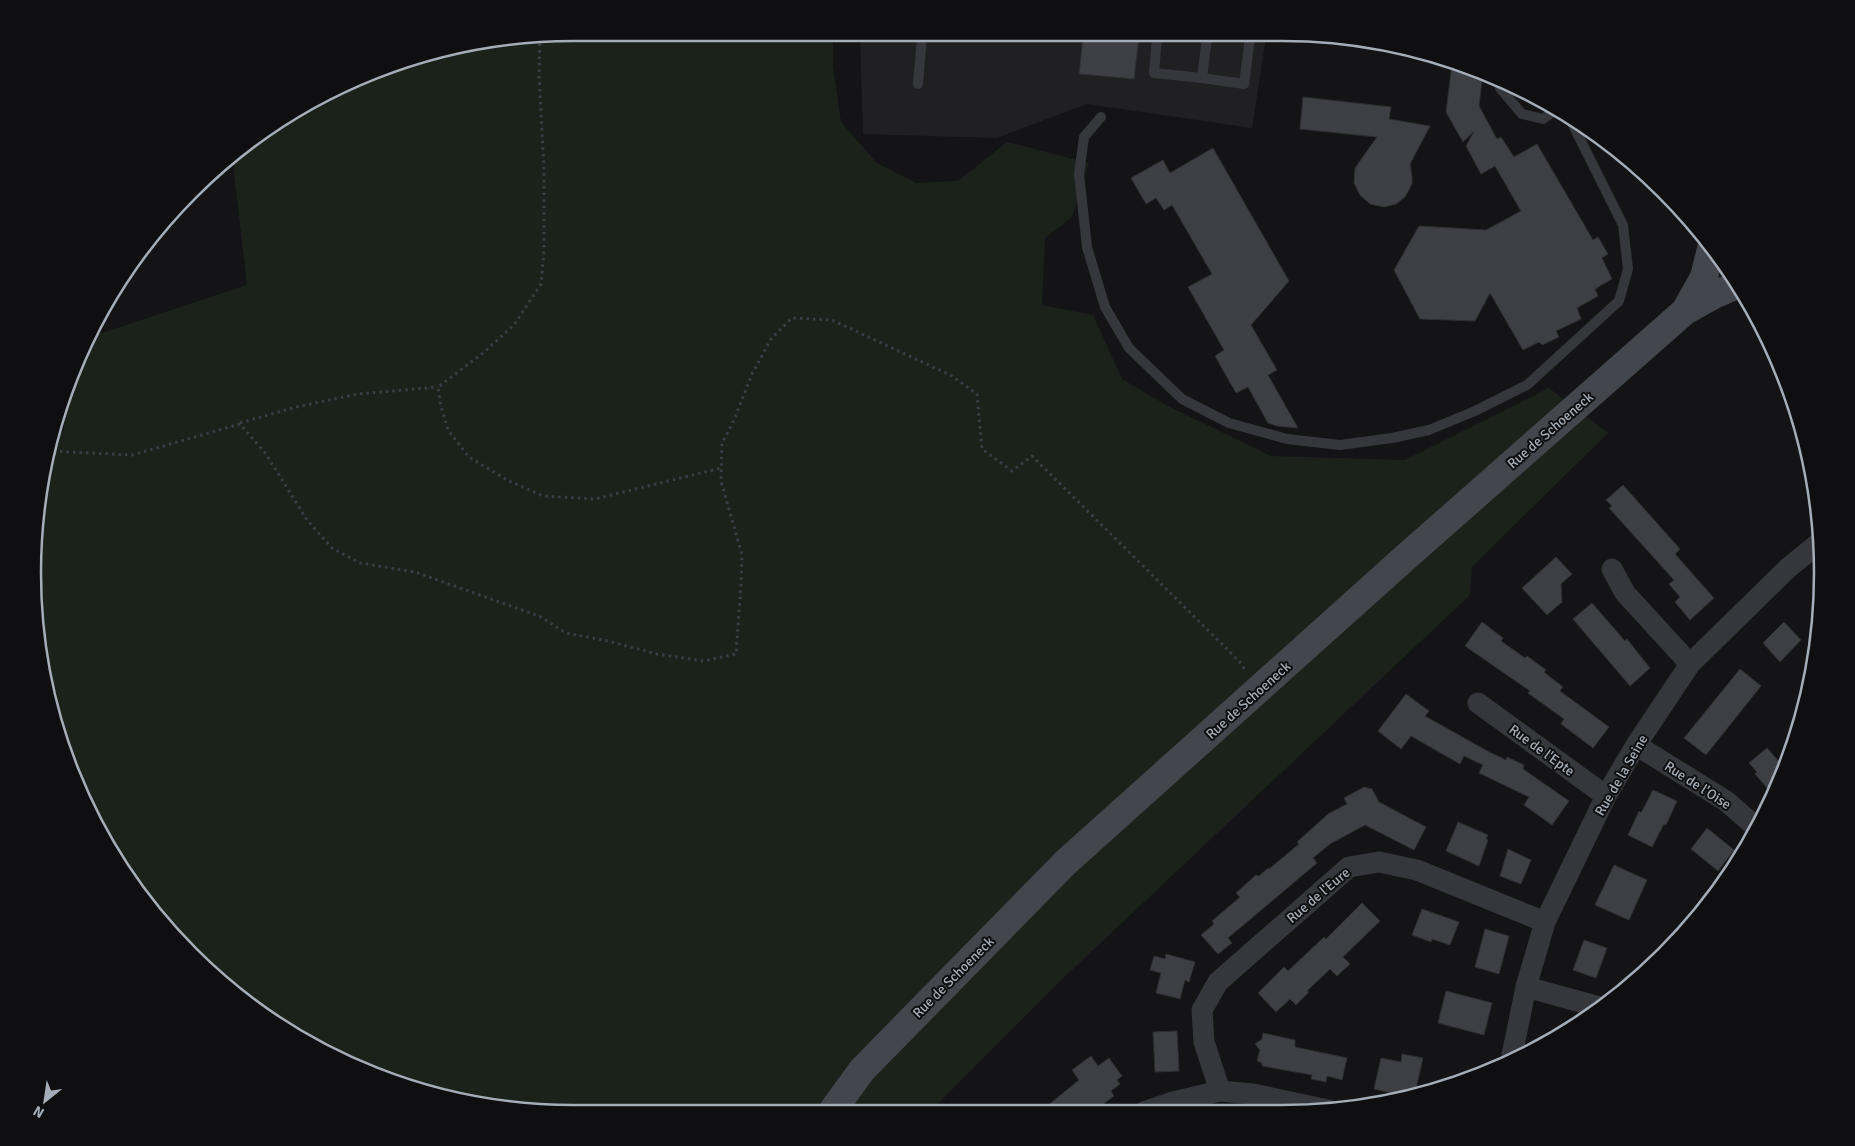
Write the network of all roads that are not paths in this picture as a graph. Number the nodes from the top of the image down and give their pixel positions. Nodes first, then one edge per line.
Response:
1 (922, 41) edge
2 (1158, 41) edge
3 (1207, 41) edge
4 (1249, 41) edge
5 (1202, 78) junction
6 (918, 84) dead end
7 (1501, 89) edge
8 (1550, 114) edge
9 (1101, 117) dead end
10 (1576, 130) edge
11 (1713, 262) edge
12 (1730, 288) edge
13 (1685, 311) junction
14 (1813, 548) edge
15 (1612, 569) dead end
16 (1690, 664) junction
17 (1478, 703) dead end
18 (1636, 745) junction
19 (1606, 796) junction
20 (1751, 823) edge
21 (1545, 922) junction
22 (1526, 987) junction
23 (1591, 1006) edge
24 (1513, 1052) edge
25 (1220, 1091) junction
26 (1302, 1104) edge
27 (836, 1105) edge
28 (1164, 1105) edge

1 - 6 lane
2 - 5 lane
3 - 5 lane
4 - 5 lane
7 - 8 lane
9 - 10 lane
11 - 13 main road, Rue de Schoeneck
12 - 13 main road, Rue de Schoeneck
13 - 27 main road, Rue de Schoeneck
14 - 16 street, Rue de la Seine
15 - 16 street
16 - 18 street, Rue de la Seine
17 - 19 street, Rue de l'Epte
18 - 19 street, Rue de la Seine
18 - 20 street, Rue de l'Oise
19 - 21 street, Rue de la Seine
21 - 22 street, Rue de la Seine
21 - 25 street, Rue de l'Eure
22 - 23 street
22 - 24 street, Rue de la Seine
25 - 26 street
25 - 28 street

